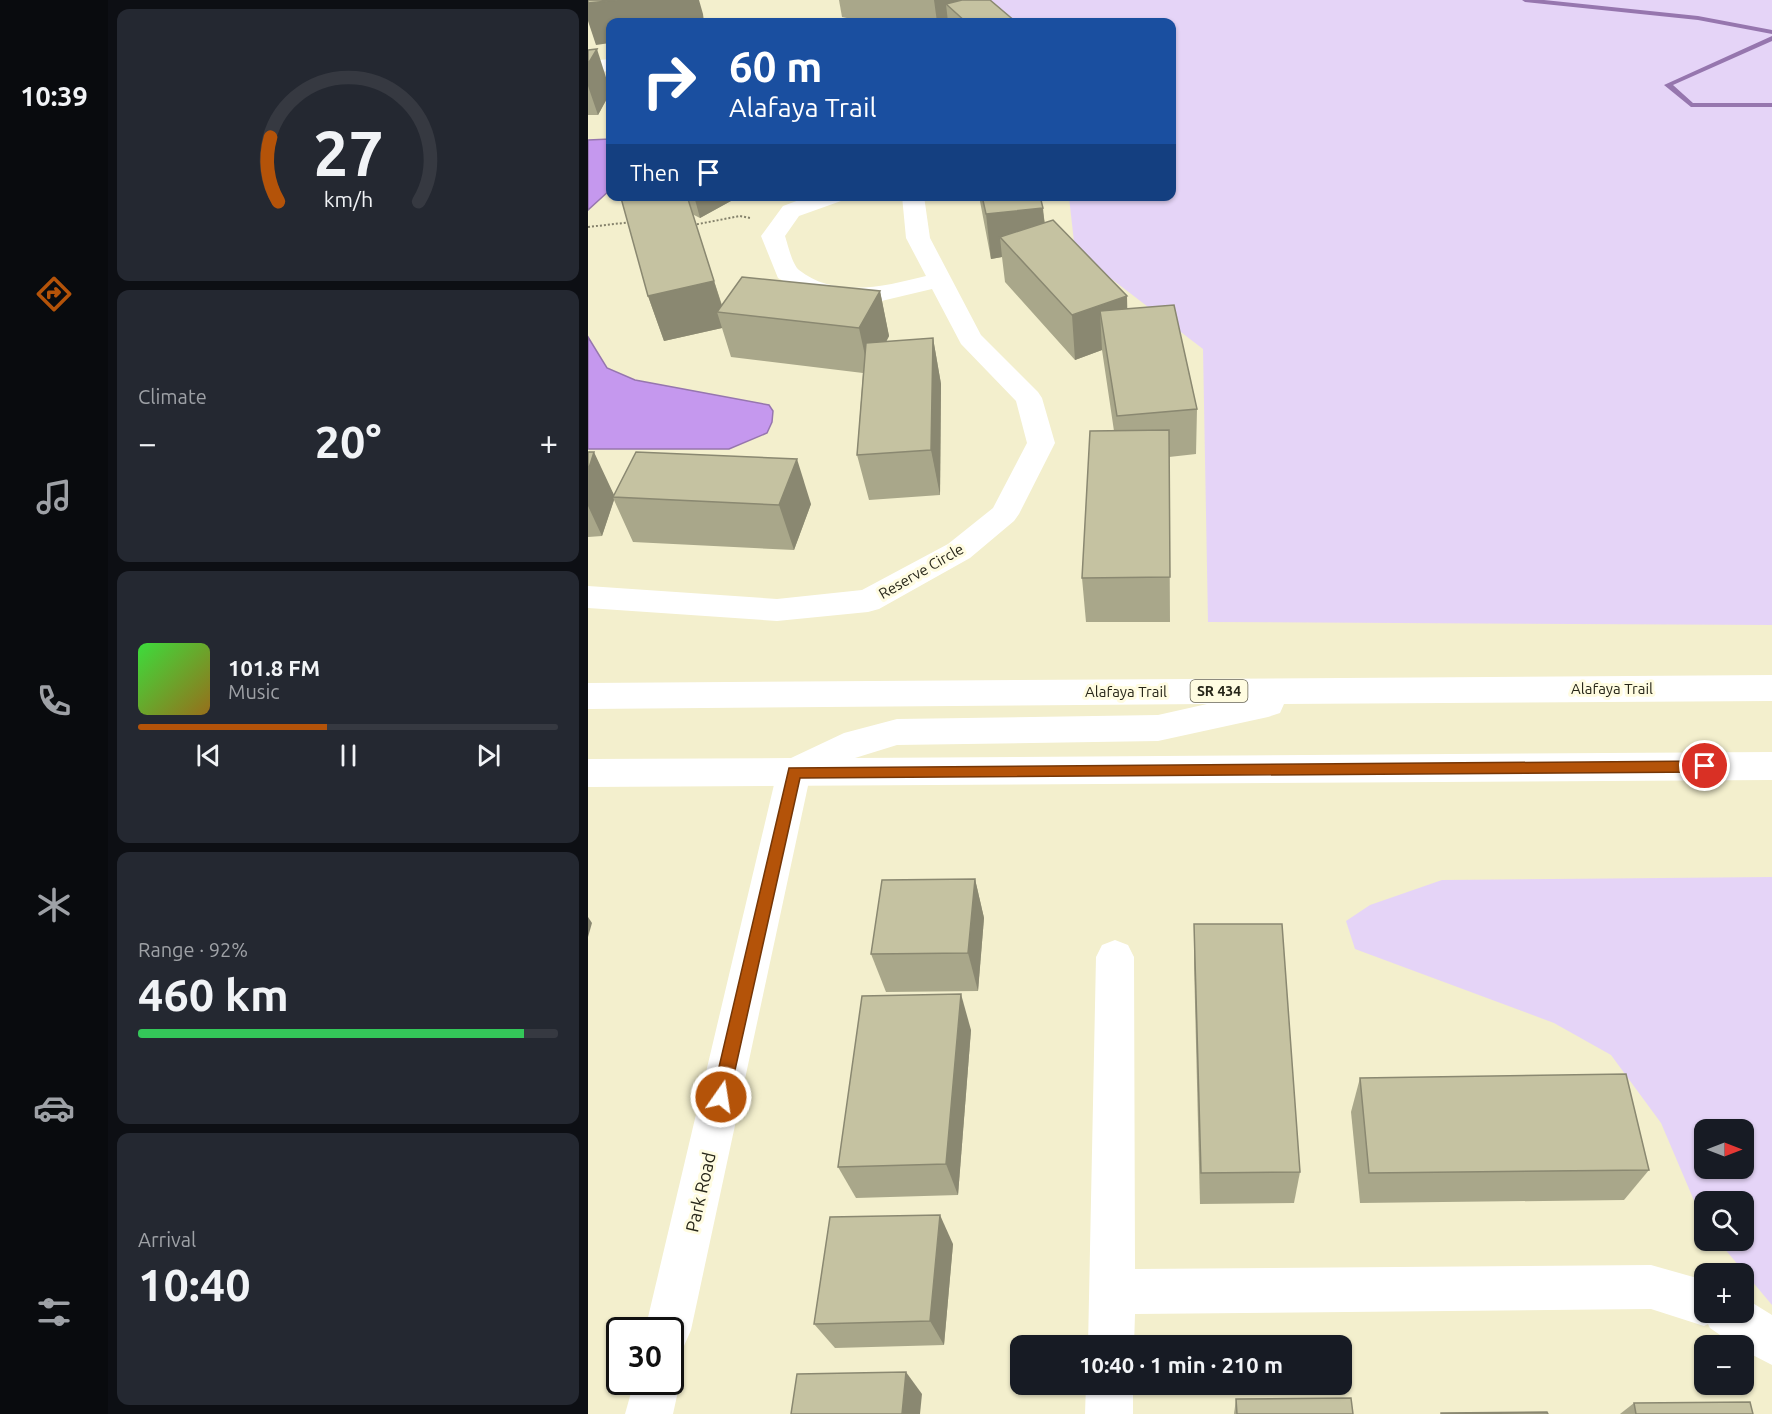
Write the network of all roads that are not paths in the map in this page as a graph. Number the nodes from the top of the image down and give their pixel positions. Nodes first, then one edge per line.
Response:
1 (606, 65) edge
2 (588, 67) edge
3 (819, 201) edge
4 (914, 201) edge
5 (940, 280) junction
6 (588, 597) edge
7 (1772, 688) edge
8 (1331, 690) junction
9 (588, 696) edge
10 (1772, 766) edge
11 (794, 772) junction
12 (588, 773) edge
13 (1115, 957) dead end
14 (1113, 1292) junction
15 (1694, 1300) edge
16 (671, 1317) edge
17 (1743, 1323) edge
18 (1111, 1335) edge
19 (1772, 1342) edge
20 (654, 1395) edge
21 (1110, 1395) edge
22 (649, 1414) edge
23 (1109, 1414) edge

1 - 2 street
3 - 5 street
4 - 5 street, Reserve Circle
5 - 6 street, Reserve Circle
7 - 8 street, Alafaya Trail / SR 434
8 - 9 street, Alafaya Trail / SR 434
8 - 11 street
10 - 11 street
11 - 12 street
11 - 16 street, Park Road
13 - 14 street
14 - 15 street
14 - 18 street
17 - 19 street
20 - 22 street
21 - 23 street

